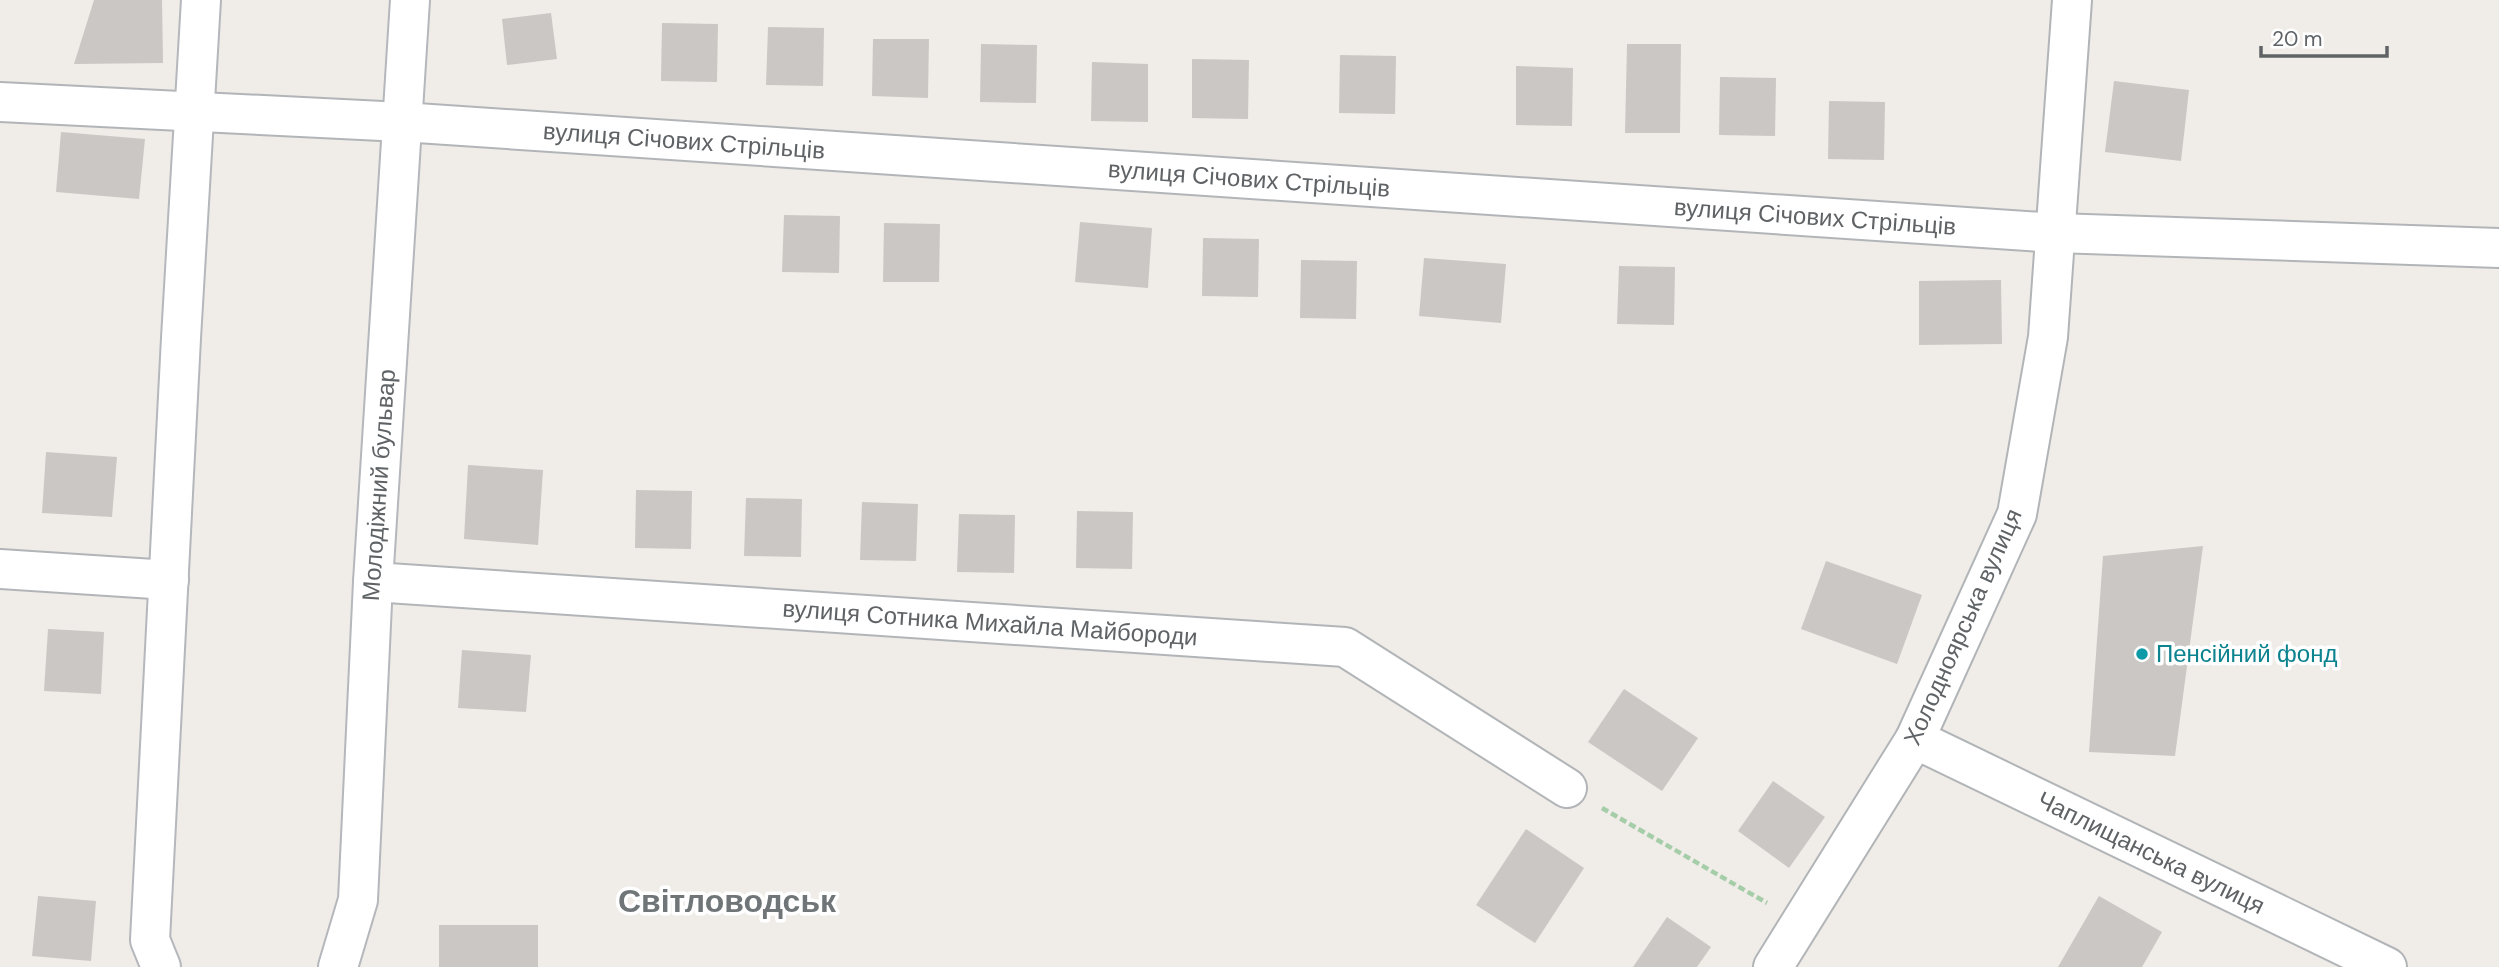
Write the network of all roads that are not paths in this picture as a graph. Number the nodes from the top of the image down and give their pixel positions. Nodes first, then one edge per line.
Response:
1 (201, 0) edge
2 (410, 0) edge
3 (2072, 0) edge
4 (0, 102) edge
5 (195, 112) junction
6 (402, 122) junction
7 (2056, 233) junction
8 (2499, 248) edge
9 (0, 569) edge
10 (169, 580) junction
11 (373, 582) junction
12 (1915, 739) junction
13 (1567, 788) road end
14 (1781, 964) edge
15 (161, 967) edge
16 (338, 967) edge
17 (2387, 967) edge

1 - 5 street
2 - 6 street, Молодіжний бульвар
3 - 7 street, Холодноярська вулиця
4 - 5 street, вулиця Січових Стрільців
5 - 6 street, вулиця Січових Стрільців
5 - 10 street
6 - 7 street, вулиця Січових Стрільців
6 - 11 street, Молодіжний бульвар
7 - 8 street, вулиця Січових Стрільців
7 - 12 street, Холодноярська вулиця
9 - 10 street
10 - 15 street
11 - 13 street, вулиця Сотника Михайла Майбороди
11 - 16 street, Молодіжний бульвар
12 - 14 street, Холодноярська вулиця
12 - 17 street, Чаплищанська вулиця

